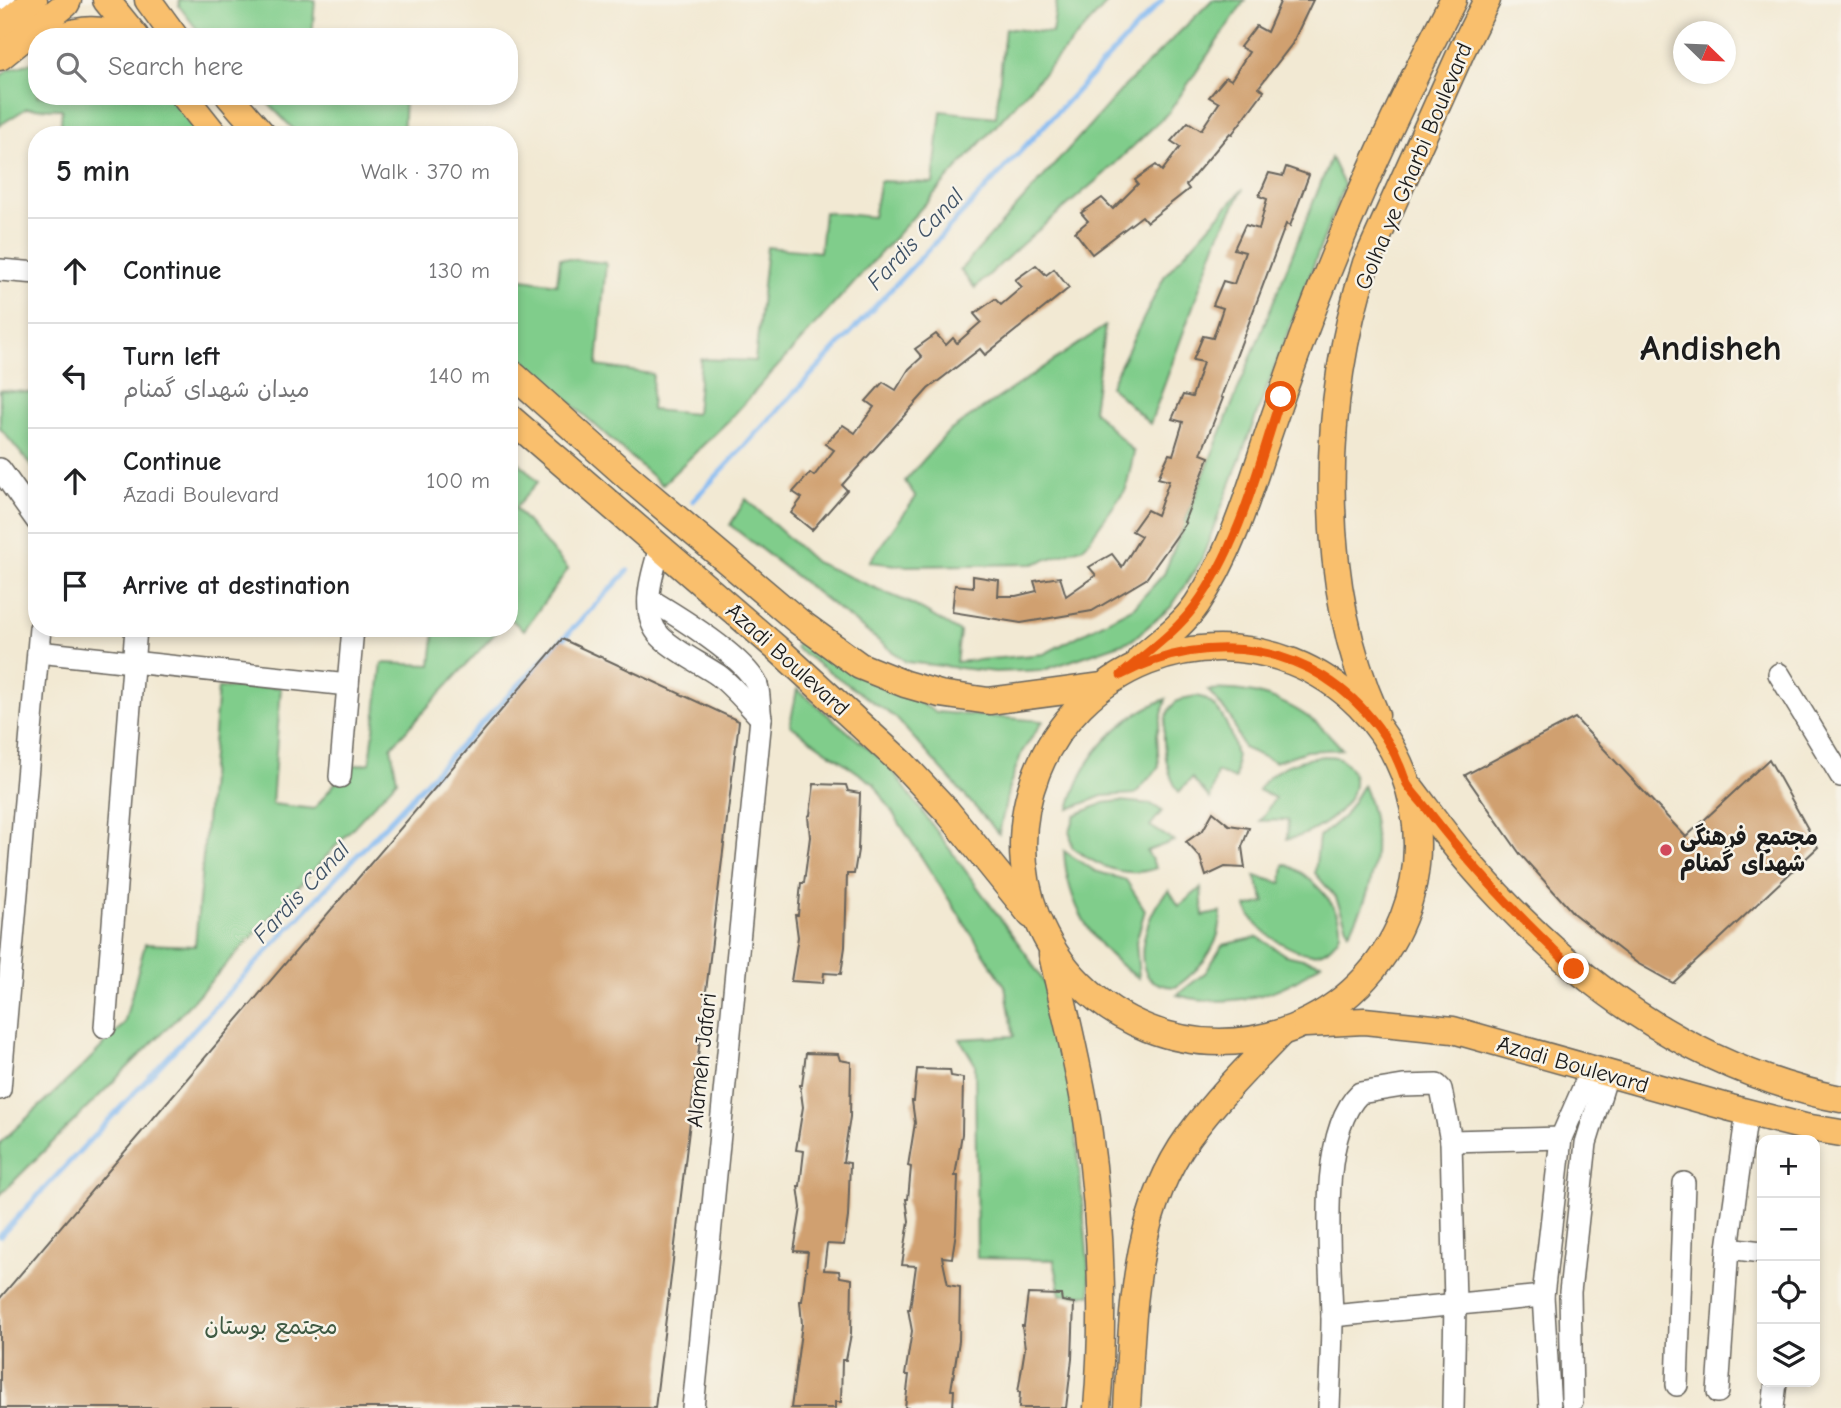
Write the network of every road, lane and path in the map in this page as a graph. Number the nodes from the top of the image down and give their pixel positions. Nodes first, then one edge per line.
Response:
1 (5, 0) edge
2 (34, 0) edge
3 (68, 0) edge
4 (106, 0) edge
5 (148, 0) edge
6 (159, 0) edge
7 (1453, 0) edge
8 (1487, 0) edge
9 (0, 10) edge
10 (129, 28) edge
11 (169, 28) edge
12 (171, 28) edge
13 (28, 45) edge
14 (2, 46) edge
15 (191, 105) edge
16 (237, 105) edge
17 (208, 126) edge
18 (255, 126) edge
19 (0, 270) edge
20 (28, 273) edge
21 (518, 379) edge
22 (518, 425) edge
23 (0, 469) edge
24 (28, 508) edge
25 (660, 548) junction
26 (39, 637) edge
27 (135, 637) edge
28 (353, 637) edge
29 (38, 652) junction
30 (132, 662) junction
31 (1779, 674) dead end
32 (1112, 681) junction
33 (348, 685) junction
34 (1390, 745) junction
35 (1841, 776) edge
36 (340, 777) dead end
37 (1407, 783) junction
38 (1045, 936) junction
39 (6, 956) edge
40 (105, 1027) dead end
41 (1291, 1028) junction
42 (1599, 1073) junction
43 (0, 1088) edge
44 (1841, 1099) edge
45 (1747, 1112) junction
46 (1841, 1133) edge
47 (1561, 1138) junction
48 (1451, 1142) junction
49 (1684, 1183) dead end
50 (1728, 1248) junction
51 (1757, 1251) edge
52 (1543, 1296) junction
53 (1455, 1303) junction
54 (1332, 1316) junction
55 (1678, 1385) dead end
56 (1775, 1387) edge
57 (1718, 1392) dead end
58 (1572, 1401) dead end
59 (693, 1408) edge
60 (1097, 1408) edge
61 (1127, 1408) edge
62 (1329, 1408) edge
63 (1453, 1408) edge
64 (1550, 1408) edge
65 (1773, 1408) edge

1 - 9 street
2 - 14 main road
3 - 14 main road
4 - 10 main road
5 - 11 main road
6 - 12 main road
7 - 32 main road, Golha ye Gharbi Boulevard
8 - 34 main road, Golha ye Gharbi Boulevard
13 - 14 main road
15 - 17 main road
16 - 18 main road
19 - 20 street
21 - 32 main road, َAzadi Boulevard
22 - 25 main road, َAzadi Boulevard
23 - 24 street
25 - 38 main road, َAzadi Boulevard
25 - 59 street, Alameh Jafari
26 - 29 street
27 - 30 street
28 - 33 street
29 - 30 street
29 - 39 street
30 - 33 street
30 - 40 street
31 - 35 street
32 - 34 main road
32 - 38 main road, Golha ye Gharbi Boulevard
33 - 36 street
34 - 37 main road
37 - 41 main road
37 - 44 main road
38 - 41 main road, َAzadi Boulevard
38 - 60 main road
39 - 43 street
41 - 42 main road, َAzadi Boulevard
41 - 61 main road
42 - 45 main road, َAzadi Boulevard
42 - 47 street
42 - 58 street
45 - 46 main road, َAzadi Boulevard
45 - 50 street
47 - 48 street
47 - 52 street
48 - 53 street
48 - 54 street
49 - 55 street
50 - 51 street
50 - 57 street
52 - 53 street
52 - 64 street
53 - 54 street
53 - 63 street
54 - 62 street
56 - 65 street

